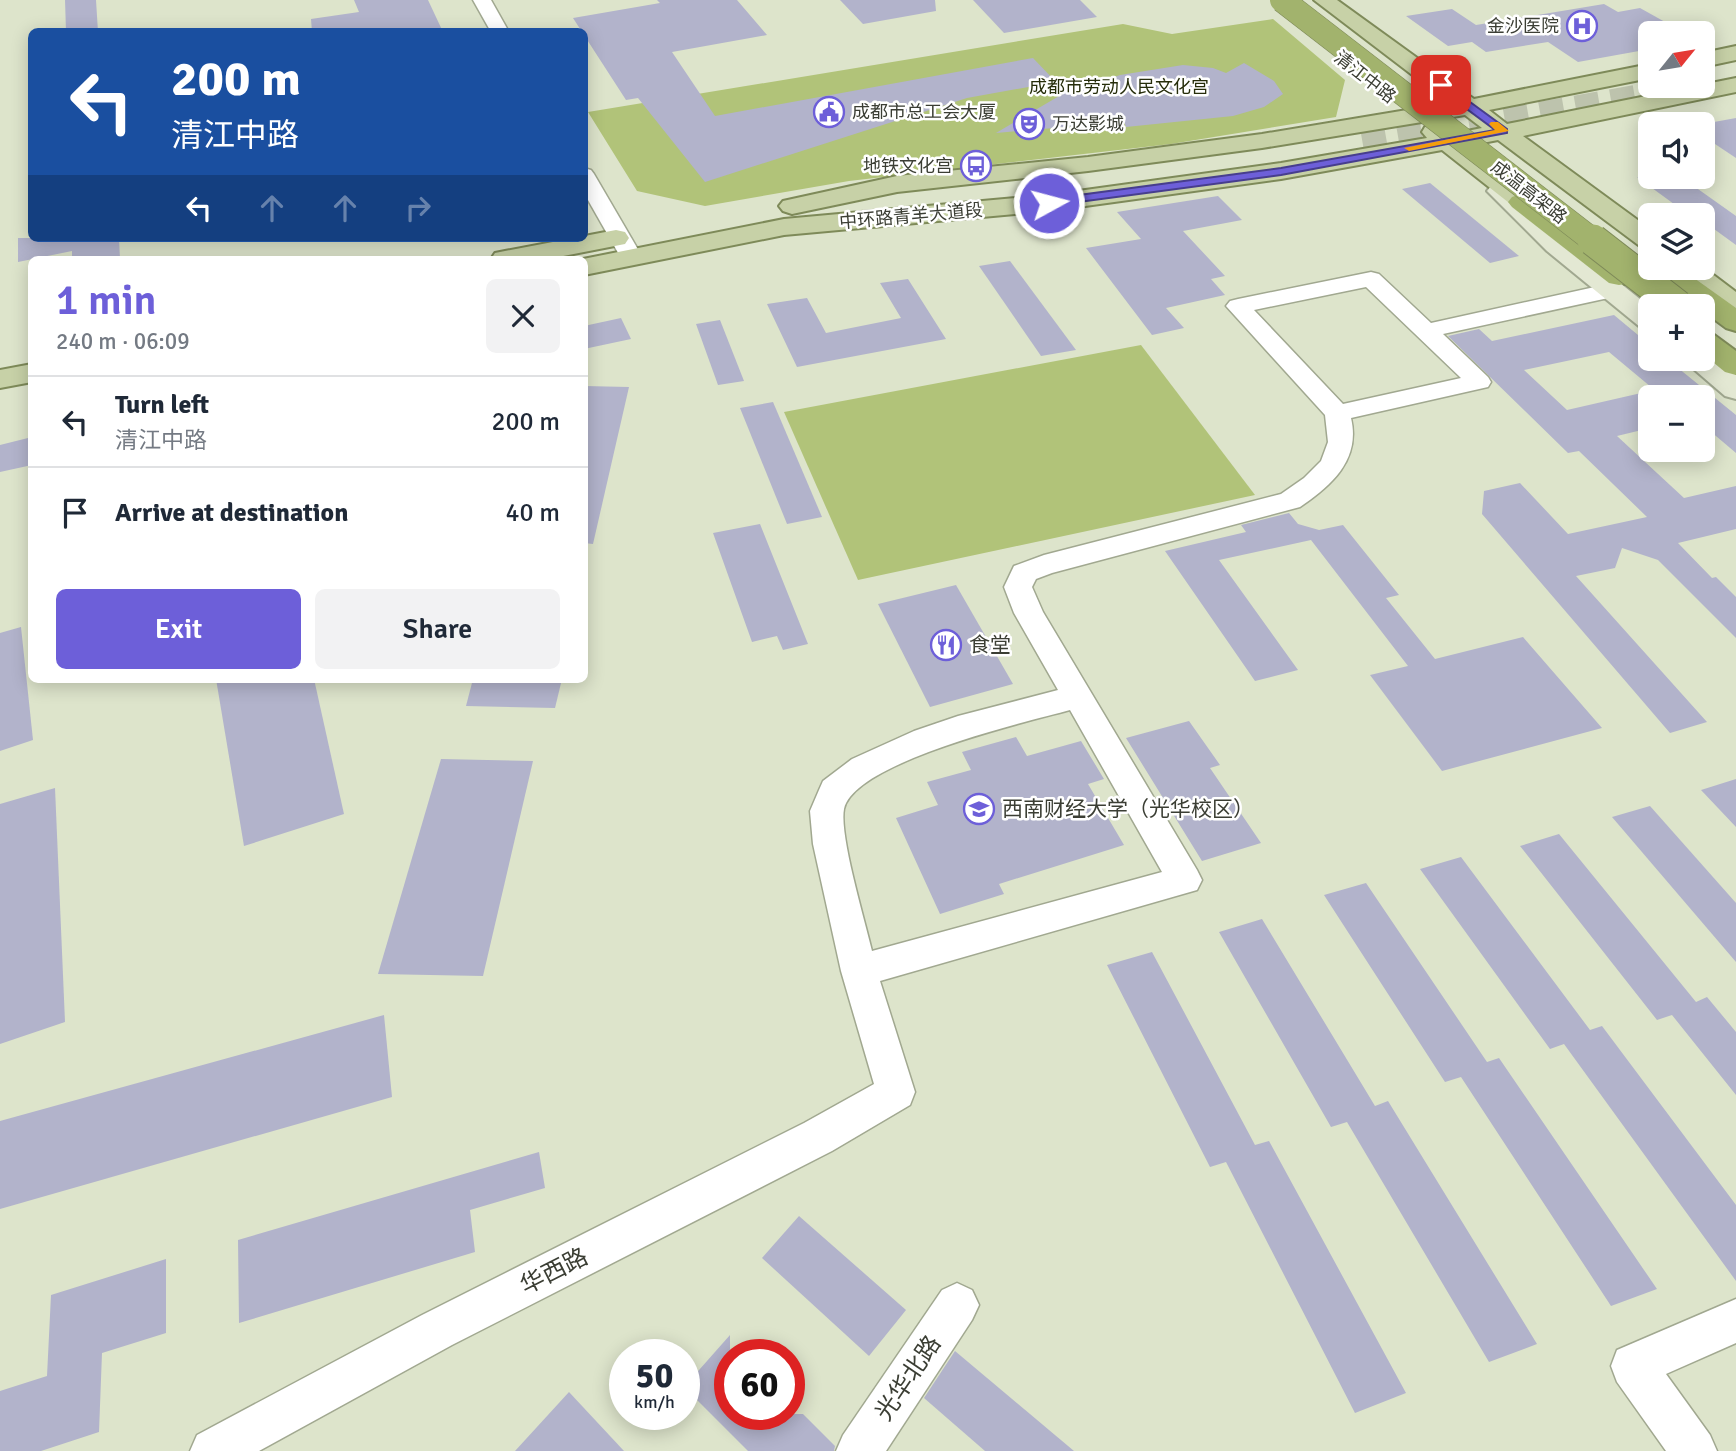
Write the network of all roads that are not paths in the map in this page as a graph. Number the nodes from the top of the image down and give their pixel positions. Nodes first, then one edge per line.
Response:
1 (482, 0) edge
2 (1268, 0) edge
3 (1282, 0) edge
4 (1307, 0) edge
5 (1324, 0) edge
6 (498, 28) edge
7 (1736, 53) edge
8 (1715, 57) edge
9 (1736, 64) edge
10 (1715, 68) edge
11 (1736, 76) edge
12 (1715, 80) edge
13 (1638, 85) edge
14 (1736, 85) edge
15 (1471, 107) junction
16 (1413, 116) junction
17 (1504, 131) junction
18 (1357, 140) tunnel mouth
19 (1456, 150) junction
20 (588, 181) edge
21 (1521, 202) joint
22 (776, 219) junction
23 (1638, 232) edge
24 (626, 247) junction
25 (1638, 249) edge
26 (535, 256) edge
27 (588, 265) edge
28 (1679, 280) edge
29 (1703, 280) edge
30 (1613, 290) junction
31 (1645, 294) edge
32 (1662, 294) edge
33 (1736, 305) edge
34 (1638, 311) edge
35 (1736, 322) edge
36 (1426, 331) junction
37 (28, 350) edge
38 (1718, 352) edge
39 (0, 355) edge
40 (28, 374) edge
41 (0, 379) edge
42 (1736, 390) edge
43 (1338, 413) junction
44 (1079, 696) junction
45 (859, 971) junction
46 (957, 1305) dead end
47 (1736, 1321) edge
48 (213, 1451) edge
49 (859, 1451) edge
50 (1694, 1451) edge

1 - 6 street
2 - 16 main road, 清江中路
3 - 32 highway, 成温高架路, bridge
4 - 25 highway, 成温高架路
5 - 15 main road, 清江中路
7 - 8 main road
9 - 10 main road
11 - 12 main road
13 - 15 main road, 中环路青羊大道段
14 - 17 main road, 中环路青羊大道段
15 - 16 main road, 中环路青羊大道段
15 - 17 main road, 清江中路
16 - 19 main road, 清江中路
16 - 22 main road, 中环路青羊大道段
17 - 19 main road, 中环路青羊大道段
17 - 23 main road, 清江中路
18 - 22 main road
19 - 21 main road, 清江中路
19 - 22 main road, 中环路青羊大道段
19 - 30 street
20 - 24 street
21 - 31 highway
22 - 24 main road, 中环路青羊大道段
24 - 26 main road, 中环路青羊大道段
24 - 27 main road, 中环路青羊大道段
28 - 35 highway
29 - 33 main road
30 - 34 street
30 - 36 street
36 - 43 street
36 - 43 street
37 - 39 main road
38 - 42 street
40 - 41 main road
43 - 44 street
44 - 45 street
44 - 45 street
45 - 48 street, 华西路
46 - 49 street, 光华北路
47 - 50 street

